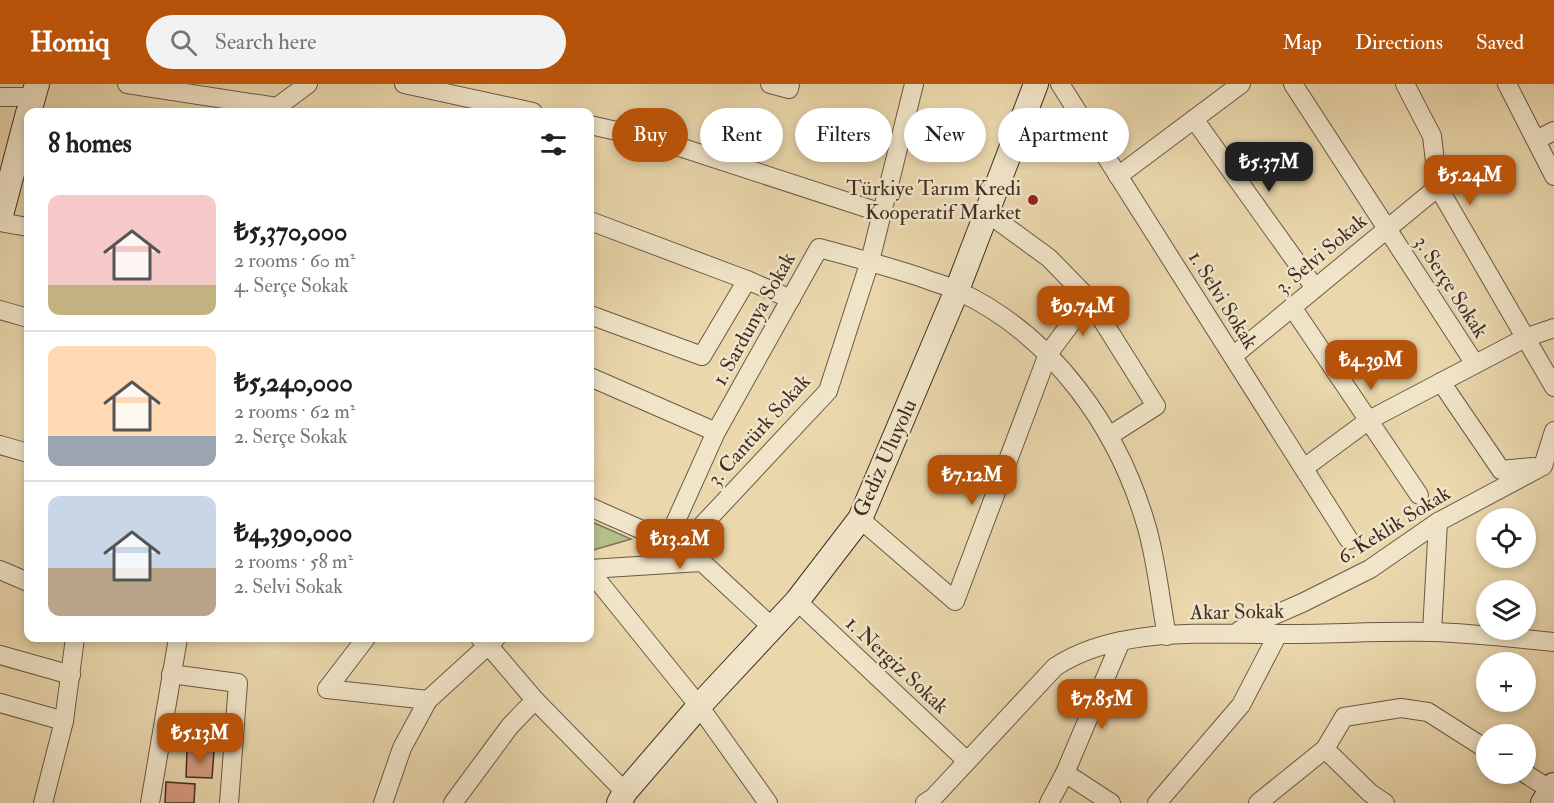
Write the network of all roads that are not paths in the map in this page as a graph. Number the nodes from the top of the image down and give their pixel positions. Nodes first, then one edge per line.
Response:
1 (127, 84) edge
2 (404, 84) edge
3 (770, 84) edge
4 (790, 84) edge
5 (914, 84) edge
6 (1036, 84) edge
7 (1059, 84) edge
8 (1241, 84) edge
9 (1293, 84) edge
10 (1405, 84) edge
11 (1507, 84) edge
12 (301, 87) edge
13 (0, 97) edge
14 (265, 108) edge
15 (278, 108) edge
16 (515, 108) edge
17 (24, 110) edge
18 (1194, 119) junction
19 (594, 126) edge
20 (1554, 131) edge
21 (24, 134) edge
22 (1536, 140) junction
23 (1118, 176) junction
24 (1554, 176) edge
25 (1438, 187) junction
26 (986, 212) junction
27 (882, 213) junction
28 (0, 220) edge
29 (594, 223) edge
30 (24, 226) edge
31 (1387, 229) junction
32 (870, 261) junction
33 (747, 280) junction
34 (1315, 288) junction
35 (957, 290) junction
36 (1089, 298) junction
37 (791, 299) junction
38 (1292, 307) junction
39 (0, 310) edge
40 (594, 316) edge
41 (24, 317) edge
42 (1554, 328) edge
43 (1525, 338) junction
44 (1048, 354) junction
45 (1233, 356) junction
46 (1474, 364) junction
47 (594, 379) edge
48 (1441, 382) junction
49 (1554, 387) edge
50 (1369, 420) junction
51 (1554, 431) edge
52 (716, 432) junction
53 (1109, 436) junction
54 (0, 445) edge
55 (24, 452) edge
56 (1304, 468) junction
57 (1549, 469) edge
58 (1419, 495) dead end
59 (594, 509) edge
60 (860, 519) junction
61 (1437, 522) junction
62 (1349, 540) dead end
63 (673, 545) junction
64 (702, 562) junction
65 (0, 570) edge
66 (594, 570) edge
67 (594, 575) edge
68 (24, 580) edge
69 (797, 601) junction
70 (774, 628) junction
71 (1432, 632) junction
72 (1232, 634) junction
73 (1278, 634) junction
74 (1167, 636) junction
75 (1121, 641) junction
76 (75, 642) edge
77 (177, 642) edge
78 (363, 642) edge
79 (486, 642) edge
80 (490, 642) edge
81 (1554, 642) edge
82 (0, 655) edge
83 (171, 674) junction
84 (71, 675) junction
85 (428, 700) junction
86 (535, 700) junction
87 (0, 704) edge
88 (699, 706) junction
89 (64, 721) junction
90 (1476, 743) edge
91 (1325, 749) junction
92 (967, 761) junction
93 (1065, 773) junction
94 (1536, 782) edge
95 (1550, 792) edge
96 (622, 798) edge
97 (43, 803) edge
98 (150, 803) edge
99 (229, 803) edge
100 (383, 803) edge
101 (453, 803) edge
102 (768, 803) edge
103 (925, 803) edge
104 (1049, 803) edge
105 (1111, 803) edge
106 (1157, 803) edge
107 (1258, 803) edge
108 (1385, 803) edge

1 - 14 street
2 - 16 street
3 - 4 street
5 - 27 street, 3. Cantürk Sokak
6 - 26 street, Gediz Uluyolu
7 - 23 street, 1. Selvi Sokak
8 - 18 street
9 - 31 street, 3. Serçe Sokak
10 - 25 street
11 - 22 street
12 - 15 street
13 - 17 street
18 - 23 street
18 - 34 street
19 - 27 street
20 - 22 street
21 - 28 street
22 - 24 street
23 - 45 street, 1. Selvi Sokak
25 - 31 street, 3. Selvi Sokak
25 - 43 street
26 - 35 street, Gediz Uluyolu
26 - 36 street
27 - 32 street, 3. Cantürk Sokak
28 - 30 street
29 - 33 street
31 - 34 street, 3. Selvi Sokak
31 - 46 street, 3. Serçe Sokak
32 - 35 street, 1. Sardunya Sokak
32 - 37 street, 1. Sardunya Sokak
32 - 63 street, 3. Cantürk Sokak
33 - 37 street
33 - 40 street
34 - 38 street, 3. Selvi Sokak
35 - 44 street, 1. Sardunya Sokak
35 - 60 street, Gediz Uluyolu
36 - 44 street
36 - 53 street
37 - 52 street, 1. Sardunya Sokak
38 - 45 street, 3. Selvi Sokak
38 - 50 street
39 - 41 street
42 - 43 street
43 - 46 street
43 - 49 street
44 - 53 street, 1. Sardunya Sokak
44 - 60 street
45 - 56 street, 1. Selvi Sokak
46 - 48 street
47 - 52 street
48 - 50 street
48 - 57 street
50 - 56 street
50 - 58 street
51 - 57 street
52 - 63 street, 1. Sardunya Sokak
53 - 74 street, 1. Sardunya Sokak
54 - 55 street
56 - 62 street, 1. Selvi Sokak
57 - 61 street, 6. Keklik Sokak
59 - 63 street
60 - 69 street, Gediz Uluyolu
61 - 71 street
61 - 72 street, 6. Keklik Sokak
63 - 64 street
64 - 66 street
64 - 70 street
65 - 68 street
67 - 88 street
69 - 70 street, Gediz Uluyolu
69 - 92 street, 1. Nergiz Sokak
70 - 88 street, Gediz Uluyolu
71 - 73 street, Akar Sokak
71 - 81 street, Akar Sokak
72 - 73 street, Akar Sokak
72 - 74 street, Akar Sokak
73 - 106 street
74 - 75 street, Akar Sokak
75 - 92 street, Akar Sokak
75 - 93 street
76 - 84 street
77 - 83 street
78 - 85 street
79 - 85 street
80 - 86 street
82 - 84 street
83 - 98 street
83 - 99 street
84 - 89 street
85 - 100 street
86 - 96 street
86 - 101 street
87 - 89 street
88 - 96 street, Gediz Uluyolu
88 - 102 street
89 - 97 street
90 - 91 street
91 - 107 street
91 - 108 street
92 - 103 street, Akar Sokak
93 - 104 street
93 - 105 street
94 - 95 street

